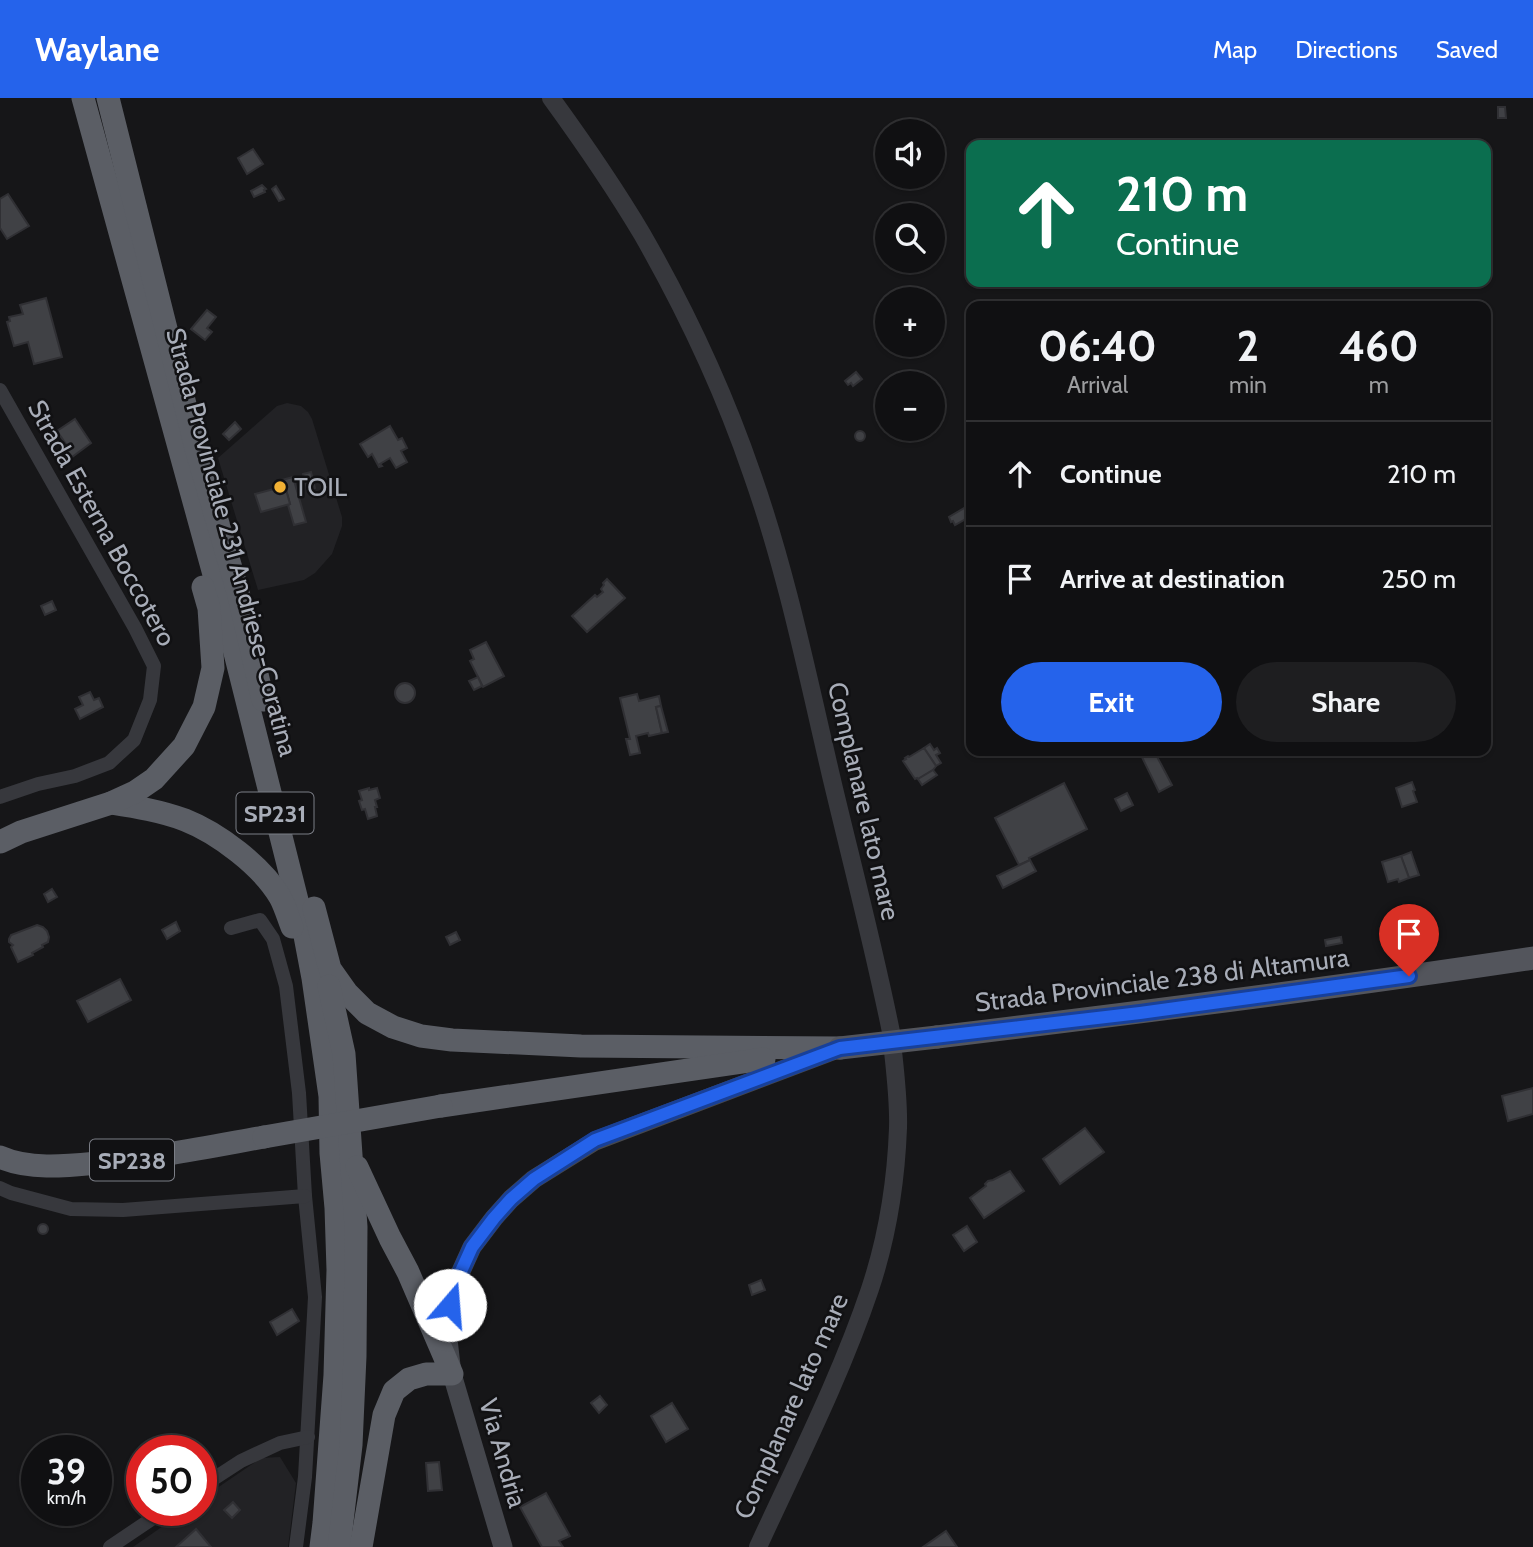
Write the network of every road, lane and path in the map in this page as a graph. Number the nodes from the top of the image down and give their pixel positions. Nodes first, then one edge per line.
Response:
1 (83, 98) edge
2 (108, 98) edge
3 (551, 98) edge
4 (159, 377) junction
5 (0, 390) edge
6 (0, 797) edge
7 (111, 803) junction
8 (0, 842) edge
9 (306, 885) junction
10 (231, 928) dead end
11 (1533, 958) edge
12 (840, 1048) junction
13 (328, 1075) junction
14 (351, 1155) junction
15 (0, 1157) edge
16 (0, 1188) edge
17 (306, 1196) junction
18 (452, 1374) junction
19 (308, 1437) junction
20 (217, 1476) edge
21 (141, 1526) edge
22 (110, 1547) edge
23 (296, 1547) edge
24 (321, 1547) edge
25 (339, 1547) edge
26 (361, 1547) edge
27 (503, 1547) edge
28 (758, 1547) edge

1 - 4 highway, Strada Provinciale 231 Andriese-Coratina / SP231
2 - 9 highway, Strada Provinciale 231 Andriese-Coratina / SP231
3 - 28 street, Complanare lato mare
4 - 7 highway
4 - 13 highway, Strada Provinciale 231 Andriese-Coratina / SP231
5 - 6 street, Strada Esterna Boccotero
7 - 8 highway
7 - 13 highway
9 - 12 highway
9 - 14 highway, Strada Provinciale 231 Andriese-Coratina / SP231
10 - 17 street
11 - 12 main road, Strada Provinciale 238 di Altamura / SP238, bridge
12 - 15 highway, SP238, bridge
12 - 18 main road, Via Andria
13 - 24 highway, Strada Provinciale 231 Andriese-Coratina / SP231
14 - 18 highway
14 - 25 highway, Strada Provinciale 231 Andriese-Coratina / SP231
16 - 17 street
17 - 19 street
18 - 26 highway
18 - 27 main road, Via Andria
19 - 20 street
19 - 23 street
21 - 22 street

